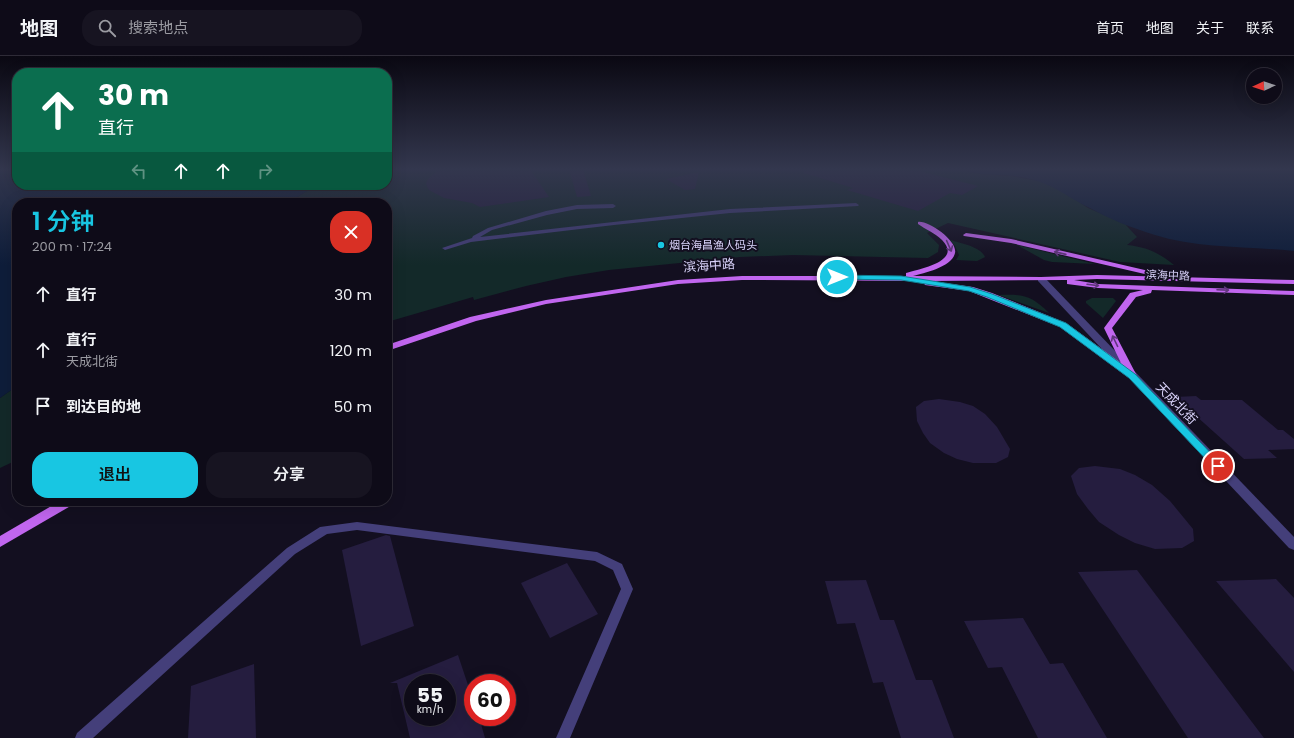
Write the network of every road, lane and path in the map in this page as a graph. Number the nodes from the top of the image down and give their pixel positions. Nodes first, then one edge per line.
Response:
1 (613, 206) dead end
2 (856, 206) dead end
3 (920, 223) dead end
4 (966, 235) dead end
5 (470, 240) junction
6 (445, 248) dead end
7 (901, 278) junction
8 (1041, 278) junction
9 (1180, 279) junction
10 (1294, 282) edge
11 (1166, 288) junction
12 (1294, 292) edge
13 (392, 346) edge
14 (1132, 376) junction
15 (61, 506) edge
16 (0, 542) edge
17 (1294, 545) edge
18 (82, 738) edge
19 (563, 738) edge

1 - 5 lane
2 - 5 lane
3 -> 7 main road
9 -> 4 main road
5 - 6 lane
7 - 8 main road, 滨海中路
7 - 13 main road, 滨海中路
7 - 14 main road
8 - 9 main road, 滨海中路
8 -> 11 main road, 滨海中路
8 - 14 street, 天成北街
9 - 10 main road, 滨海中路
11 -> 12 main road, 滨海中路
14 -> 11 main road
14 - 17 street, 天成北街
15 - 16 main road
18 - 19 lane

